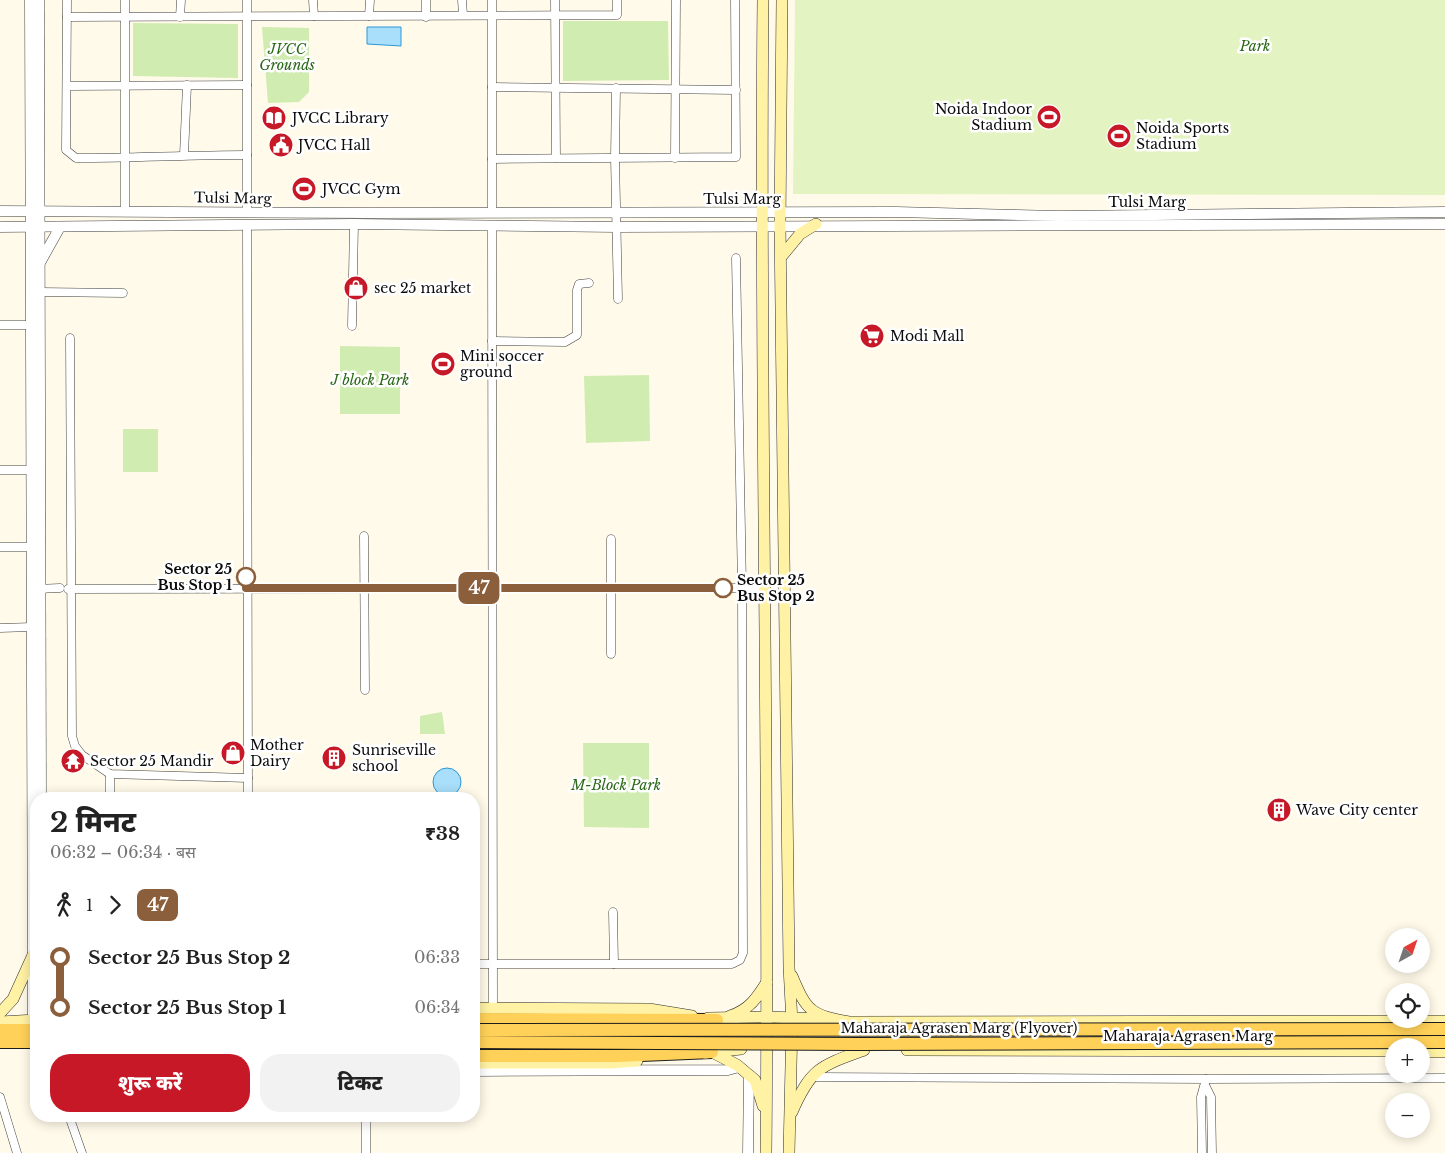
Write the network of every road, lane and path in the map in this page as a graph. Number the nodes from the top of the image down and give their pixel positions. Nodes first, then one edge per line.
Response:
1 (30, 0) edge
2 (39, 0) edge
3 (67, 0) edge
4 (124, 0) edge
5 (181, 0) edge
6 (247, 0) edge
7 (313, 0) edge
8 (370, 0) edge
9 (426, 0) edge
10 (462, 0) edge
11 (492, 0) edge
12 (555, 0) edge
13 (617, 0) edge
14 (676, 0) edge
15 (735, 0) edge
16 (763, 0) edge
17 (782, 0) edge
18 (463, 15) junction
19 (492, 15) junction
20 (555, 15) junction
21 (247, 16) junction
22 (314, 16) junction
23 (369, 16) junction
24 (67, 17) junction
25 (124, 17) junction
26 (180, 17) junction
27 (426, 17) junction
28 (187, 85) junction
29 (247, 85) junction
30 (68, 86) junction
31 (125, 86) junction
32 (492, 87) junction
33 (556, 88) junction
34 (616, 88) junction
35 (676, 89) junction
36 (736, 90) junction
37 (184, 154) junction
38 (247, 155) junction
39 (125, 158) junction
40 (492, 158) junction
41 (556, 158) junction
42 (615, 158) junction
43 (675, 158) junction
44 (35, 210) junction
45 (0, 211) edge
46 (125, 211) junction
47 (247, 212) junction
48 (1445, 212) edge
49 (492, 213) junction
50 (616, 213) junction
51 (762, 213) junction
52 (780, 219) junction
53 (1225, 220) junction
54 (354, 224) junction
55 (816, 224) junction
56 (1445, 224) edge
57 (247, 225) junction
58 (762, 225) junction
59 (492, 226) junction
60 (0, 227) edge
61 (36, 227) junction
62 (60, 227) junction
63 (616, 227) junction
64 (780, 257) junction
65 (736, 258) dead end
66 (40, 262) junction
67 (589, 283) dead end
68 (40, 292) junction
69 (123, 293) dead end
70 (618, 299) dead end
71 (0, 325) edge
72 (31, 325) junction
73 (352, 326) dead end
74 (70, 338) dead end
75 (492, 341) junction
76 (0, 470) edge
77 (32, 470) junction
78 (364, 536) dead end
79 (611, 539) dead end
80 (0, 547) edge
81 (36, 547) junction
82 (67, 588) junction
83 (246, 588) junction
84 (364, 588) junction
85 (492, 588) junction
86 (611, 588) junction
87 (744, 588) junction
88 (761, 588) junction
89 (36, 589) junction
90 (32, 627) junction
91 (0, 628) edge
92 (611, 654) dead end
93 (365, 690) dead end
94 (110, 774) junction
95 (248, 778) junction
96 (33, 792) edge
97 (41, 792) edge
98 (110, 792) edge
99 (248, 792) edge
100 (613, 912) dead end
101 (30, 961) edge
102 (480, 964) edge
103 (493, 964) junction
104 (614, 964) junction
105 (789, 967) junction
106 (767, 982) junction
107 (2, 1008) edge
108 (480, 1008) edge
109 (492, 1008) junction
110 (768, 1017) junction
111 (480, 1019) edge
112 (792, 1019) junction
113 (831, 1019) junction
114 (717, 1020) junction
115 (1445, 1021) edge
116 (0, 1022) edge
117 (1268, 1022) junction
118 (30, 1023) edge
119 (30, 1024) edge
120 (1445, 1029) edge
121 (0, 1030) edge
122 (480, 1030) edge
123 (0, 1042) edge
124 (30, 1042) edge
125 (480, 1042) edge
126 (1445, 1042) edge
127 (0, 1047) edge
128 (30, 1047) edge
129 (790, 1049) junction
130 (864, 1050) junction
131 (1271, 1051) junction
132 (1385, 1051) edge
133 (712, 1052) junction
134 (1430, 1052) edge
135 (1445, 1052) edge
136 (767, 1055) junction
137 (480, 1056) edge
138 (790, 1062) junction
139 (480, 1063) edge
140 (739, 1067) junction
141 (480, 1071) edge
142 (749, 1075) junction
143 (812, 1077) junction
144 (1445, 1078) edge
145 (1206, 1083) junction
146 (0, 1097) edge
147 (789, 1118) junction
148 (766, 1119) junction
149 (71, 1122) edge
150 (366, 1122) edge
151 (17, 1153) edge
152 (82, 1153) edge
153 (366, 1153) edge
154 (748, 1153) edge
155 (766, 1153) edge
156 (789, 1153) edge
157 (1202, 1153) edge
158 (1212, 1153) edge

1 - 44 street
2 - 44 street
3 - 24 street
4 - 25 street
5 - 26 street
6 - 21 street
7 - 22 street
8 - 23 street
9 - 27 street
10 - 18 street
11 - 19 street
12 - 20 street
13 - 20 street
14 - 35 street
15 - 36 street
16 - 51 main road
17 - 52 main road
18 - 19 street
18 - 27 street
19 - 20 street
19 - 32 street
20 - 33 street
21 - 22 street
21 - 26 street
21 - 29 street
22 - 23 street
23 - 27 street
24 - 25 street
24 - 30 street
25 - 26 street
25 - 31 street
28 - 29 street
28 - 31 street
28 - 37 street
29 - 38 street
30 - 31 street
30 - 39 street
31 - 39 street
32 - 33 street
32 - 40 street
33 - 34 street
33 - 41 street
34 - 35 street
34 - 42 street
35 - 36 street
35 - 43 street
36 - 43 street
37 - 38 street
37 - 39 street
38 - 47 street
39 - 46 street
40 - 41 street
40 - 49 street
41 - 42 street
42 - 43 street
42 - 50 street
44 - 45 street, Tulsi Marg
44 - 46 street, Tulsi Marg
44 - 61 street
46 - 47 street, Tulsi Marg
47 - 49 street, Tulsi Marg
48 - 53 street, Tulsi Marg
49 - 50 street, Tulsi Marg
50 - 51 street, Tulsi Marg
50 - 63 street
51 - 52 street, Tulsi Marg
51 - 58 main road
52 - 53 street, Tulsi Marg
52 - 55 street, Tulsi Marg
52 - 58 street, Tulsi Marg
52 - 64 main road
53 - 55 street, Tulsi Marg
53 - 56 street, Tulsi Marg
54 - 57 street, Tulsi Marg
54 - 59 street, Tulsi Marg
54 - 73 street
55 - 64 main road
57 - 62 street, Tulsi Marg
57 - 83 street
58 - 63 street, Tulsi Marg
58 - 88 main road
59 - 63 street, Tulsi Marg
59 - 75 street
60 - 61 street, Tulsi Marg
61 - 62 street, Tulsi Marg
61 - 66 street
61 - 72 street
62 - 66 street
63 - 70 street
64 - 105 main road
65 - 87 street
66 - 68 street
67 - 75 street
68 - 69 street
68 - 81 street
71 - 72 street
72 - 77 street
74 - 82 street
75 - 85 street
76 - 77 street
77 - 81 street
78 - 84 street
79 - 86 street
80 - 81 street
81 - 89 street
82 - 83 street
82 - 89 street
82 - 94 street
83 - 84 street
83 - 95 street
84 - 85 street
84 - 93 street
85 - 86 street
85 - 103 street
86 - 87 street
86 - 92 street
87 - 88 street
87 - 104 street
88 - 106 main road
89 - 90 street
89 - 97 street
90 - 91 street
90 - 96 street
94 - 95 street
94 - 98 street
95 - 99 street
100 - 104 street
101 - 107 main road
102 - 103 street
103 - 104 street
103 - 109 street
105 - 112 main road
105 - 113 main road
106 - 110 main road
106 - 114 main road
108 - 109 main road
109 - 114 main road
110 - 112 main road
110 - 114 main road
110 - 136 main road
111 - 114 main road
112 - 113 main road
112 - 129 main road
113 - 117 main road, Maharaja Agrasen Marg
115 - 117 main road, Maharaja Agrasen Marg
116 - 118 main road
117 - 131 main road
119 - 121 main road
120 - 122 main road, Maharaja Agrasen Marg (Flyover), bridge
123 - 124 main road
125 - 126 main road, Maharaja Agrasen Marg (Flyover), bridge
127 - 128 main road
129 - 130 main road, Maharaja Agrasen Marg
129 - 136 main road, Maharaja Agrasen Marg
129 - 138 main road
130 - 131 main road, Maharaja Agrasen Marg
130 - 143 main road
131 - 132 main road, Maharaja Agrasen Marg
133 - 136 main road, Maharaja Agrasen Marg
133 - 137 main road
133 - 139 main road, Maharaja Agrasen Marg
133 - 140 main road
134 - 135 main road
136 - 138 main road
136 - 148 main road
138 - 147 main road
140 - 141 street
140 - 142 main road
142 - 148 main road
142 - 154 street
143 - 145 street
143 - 147 main road
144 - 145 street
145 - 157 street
145 - 158 street
146 - 151 street
147 - 156 main road
148 - 155 main road
149 - 152 street
150 - 153 street

